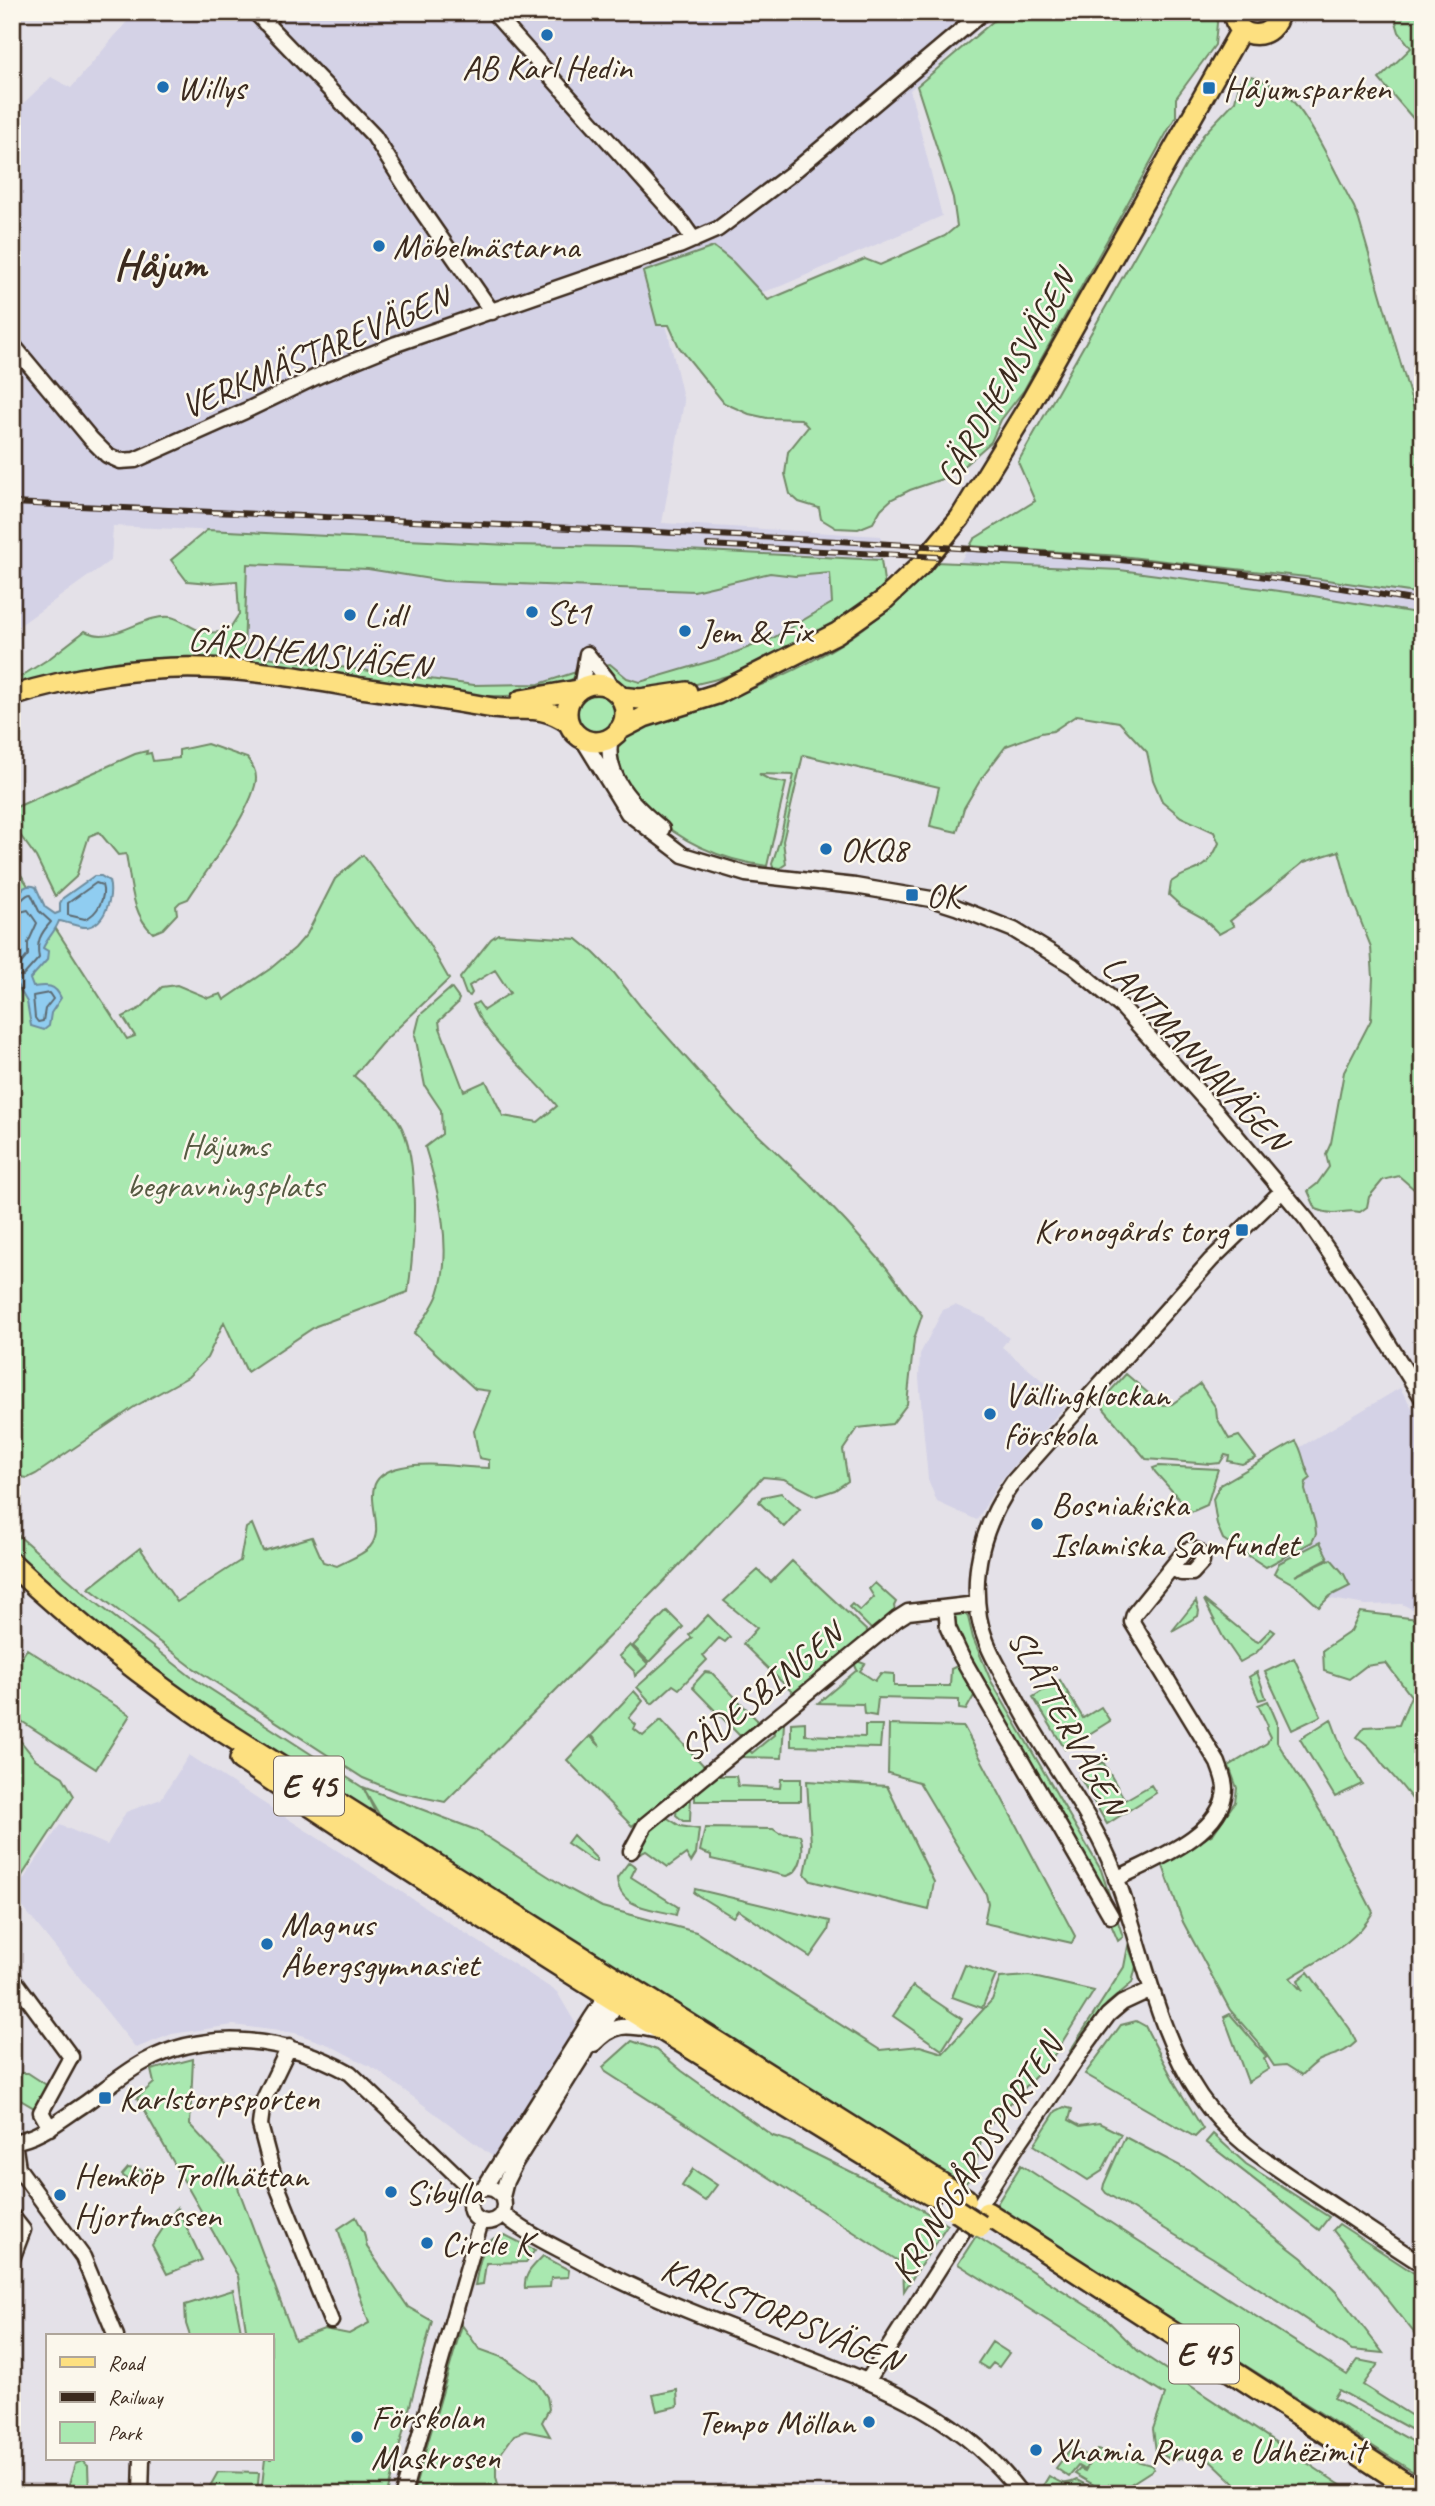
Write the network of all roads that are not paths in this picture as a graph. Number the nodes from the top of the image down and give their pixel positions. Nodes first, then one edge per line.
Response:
1 (493, 12) edge
2 (983, 12) edge
3 (1279, 12) edge
4 (265, 16) edge
5 (1237, 21) edge
6 (694, 240) junction
7 (492, 312) junction
8 (12, 344) edge
9 (94, 678) junction
10 (743, 680) junction
11 (580, 689) junction
12 (616, 693) junction
13 (12, 696) edge
14 (474, 705) junction
15 (12, 710) edge
16 (575, 730) junction
17 (615, 734) junction
18 (701, 860) junction
19 (1282, 1191) junction
20 (1423, 1399) edge
21 (12, 1564) edge
22 (1173, 1568) dead end
23 (12, 1583) edge
24 (977, 1604) junction
25 (946, 1608) junction
26 (631, 1851) dead end
27 (1116, 1879) junction
28 (1111, 1916) dead end
29 (12, 1977) edge
30 (580, 1979) junction
31 (1152, 1989) junction
32 (616, 1994) junction
33 (591, 2019) junction
34 (665, 2032) junction
35 (289, 2047) junction
36 (583, 2056) junction
37 (50, 2128) junction
38 (13, 2142) edge
39 (480, 2190) junction
40 (502, 2197) junction
41 (961, 2205) junction
42 (502, 2213) junction
43 (12, 2216) edge
44 (984, 2220) junction
45 (481, 2221) junction
46 (12, 2259) edge
47 (1423, 2265) edge
48 (331, 2321) dead end
49 (115, 2334) edge
50 (868, 2381) junction
51 (142, 2460) edge
52 (141, 2494) edge
53 (403, 2494) edge
54 (1021, 2494) edge
55 (1396, 2494) edge
56 (1421, 2494) edge

1 - 6 street
2 - 6 street, VERKMÄSTAREVÄGEN
3 - 5 main road, GÄRDHEMSVÄGEN
4 - 7 street
5 - 10 main road, GÄRDHEMSVÄGEN
6 - 7 street, VERKMÄSTAREVÄGEN
7 - 8 street, VERKMÄSTAREVÄGEN
9 - 13 main road, GÄRDHEMSVÄGEN
9 - 14 main road, GÄRDHEMSVÄGEN
9 - 15 main road, GÄRDHEMSVÄGEN
10 - 12 main road, GÄRDHEMSVÄGEN
10 - 17 main road, GÄRDHEMSVÄGEN
11 - 12 main road
11 - 12 street
11 - 14 main road, GÄRDHEMSVÄGEN
11 - 16 main road
12 - 17 main road
14 - 16 main road, GÄRDHEMSVÄGEN
16 - 17 main road
16 - 18 street, LANTMANNAVÄGEN
17 - 18 street, LANTMANNAVÄGEN
18 - 19 street, LANTMANNAVÄGEN
19 - 20 street, LANTMANNAVÄGEN
19 - 24 street, SLÅTTERVÄGEN
21 - 32 highway, E 45
22 - 27 street
23 - 30 highway, E 45
24 - 25 street, SÄDESBINGEN
24 - 27 street, SLÅTTERVÄGEN
25 - 26 street, SÄDESBINGEN
25 - 28 street
27 - 31 street, SLÅTTERVÄGEN
29 - 37 street
30 - 32 highway, E 45
30 - 33 street
31 - 47 street, SLÅTTERVÄGEN
31 - 50 street, KRONOGÅRDSPORTEN
32 - 33 street
32 - 34 highway, E 45
32 - 36 street
32 - 41 highway, E 45
33 - 39 street
34 - 36 street
34 - 41 highway, E 45
35 - 37 street
35 - 39 street
35 - 48 street
36 - 40 street
37 - 38 street
38 - 49 street
39 - 40 street
39 - 45 street
40 - 42 street
41 - 44 highway, E 45, bridge
42 - 45 street
42 - 50 street, KARLSTORPSVÄGEN
43 - 46 street
44 - 55 highway, E 45
44 - 56 highway, E 45
45 - 53 street
50 - 54 street, KARLSTORPSVÄGEN
51 - 52 street

